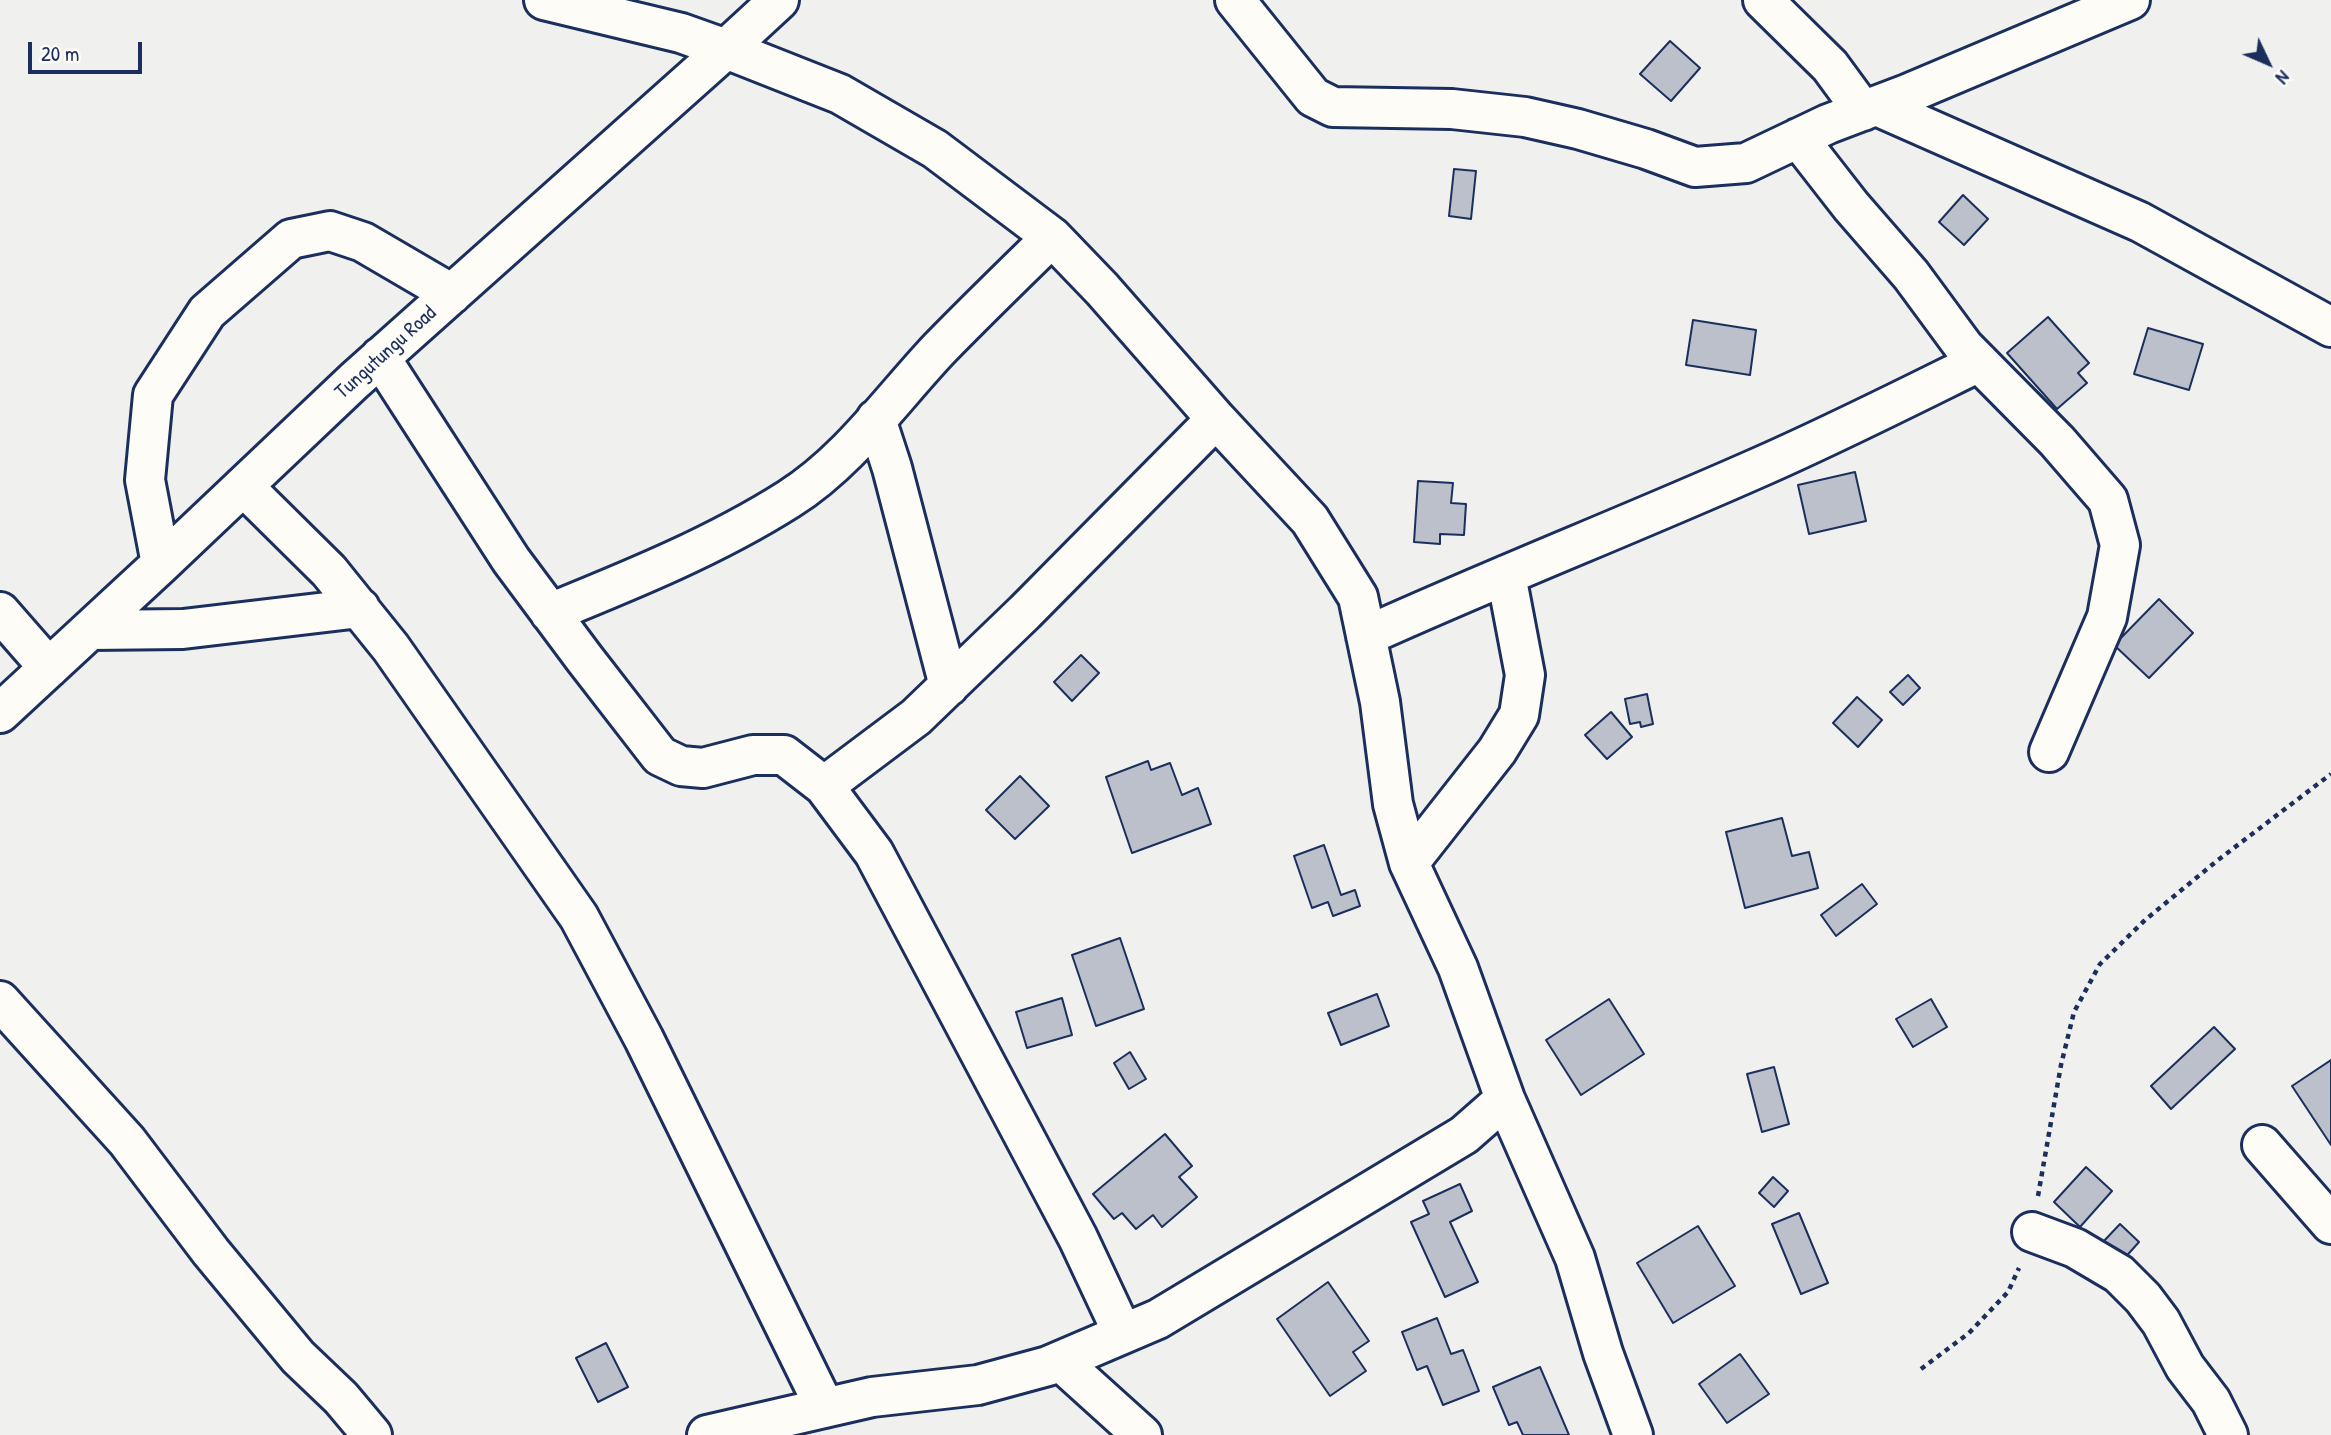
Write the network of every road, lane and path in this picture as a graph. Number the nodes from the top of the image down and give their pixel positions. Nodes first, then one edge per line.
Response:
1 (544, 0) edge
2 (550, 0) edge
3 (779, 0) edge
4 (1235, 0) edge
5 (1763, 0) edge
6 (2130, 0) edge
7 (726, 49) junction
8 (1870, 108) junction
9 (1798, 138) junction
10 (1052, 237) junction
11 (452, 294) junction
12 (2331, 327) edge
13 (380, 358) junction
14 (1979, 362) junction
15 (876, 419) junction
16 (1216, 419) junction
17 (243, 486) junction
18 (162, 564) junction
19 (1506, 575) junction
20 (360, 608) junction
21 (0, 612) edge
22 (550, 613) junction
23 (90, 630) junction
24 (1366, 636) junction
25 (49, 668) junction
26 (948, 686) junction
27 (0, 713) edge
28 (2049, 752) dead end
29 (2331, 774) edge
30 (824, 786) junction
31 (1409, 863) junction
32 (0, 1002) edge
33 (1505, 1099) junction
34 (2262, 1145) dead end
35 (2331, 1224) edge
36 (2032, 1232) junction
37 (1123, 1334) junction
38 (1060, 1361) junction
39 (1921, 1368) dead end
40 (825, 1408) junction
41 (372, 1435) edge
42 (707, 1435) edge
43 (1142, 1435) edge
44 (1633, 1435) edge
45 (2228, 1435) edge

1 - 2 street
2 - 7 street
3 - 7 street, Tungutungu Road
4 - 9 street
5 - 8 street
6 - 8 street
7 - 10 street
7 - 11 street, Tungutungu Road
8 - 9 street
8 - 12 street
9 - 14 street
10 - 15 street
10 - 16 street
11 - 13 street, Tungutungu Road
11 - 18 street
13 - 17 street, Tungutungu Road
13 - 22 street
14 - 19 street
14 - 28 street
15 - 22 street
15 - 26 street
16 - 24 street
16 - 26 street
17 - 18 street, Tungutungu Road
17 - 20 street
18 - 23 street, Tungutungu Road
19 - 24 street
19 - 31 street
20 - 23 street
20 - 40 street
21 - 25 street
22 - 30 street
23 - 25 street, Tungutungu Road
24 - 31 street
25 - 27 street, Tungutungu Road
26 - 30 street
29 - 36 path
30 - 37 street
31 - 33 street
32 - 41 street
33 - 37 street
33 - 44 street
34 - 35 street
36 - 39 path
36 - 45 street
37 - 38 street
38 - 40 street
38 - 43 street
40 - 42 street

